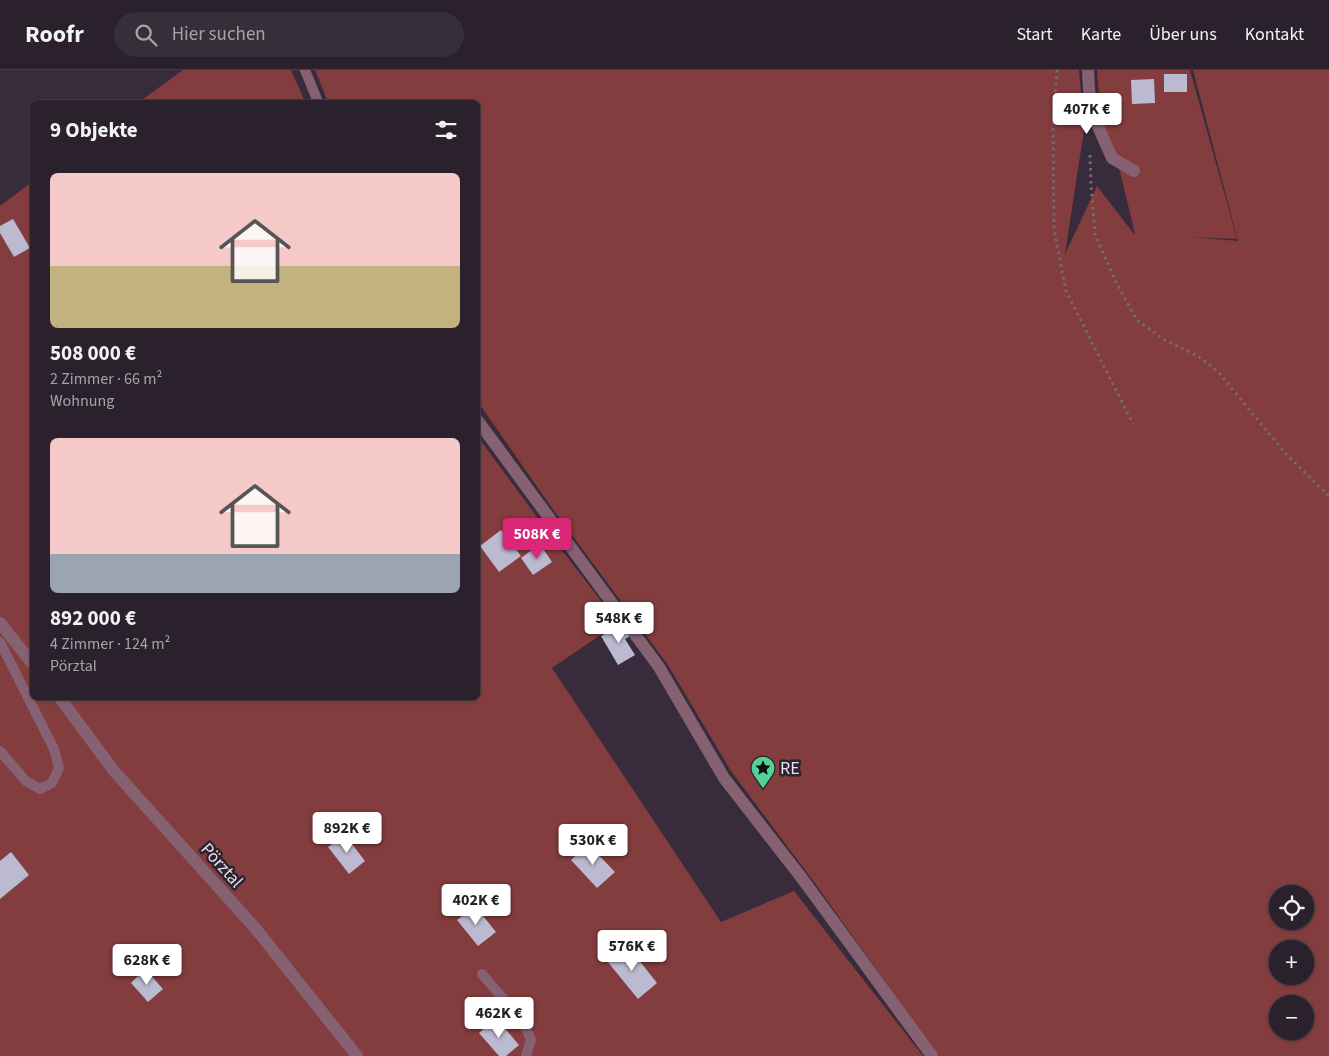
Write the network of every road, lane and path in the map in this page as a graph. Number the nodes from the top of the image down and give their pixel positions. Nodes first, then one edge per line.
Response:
1 (305, 70) edge
2 (1057, 70) edge
3 (1088, 70) edge
4 (317, 100) edge
5 (1090, 148) dead end
6 (1134, 170) dead end
7 (480, 424) edge
8 (1134, 424) dead end
9 (1329, 496) edge
10 (0, 623) edge
11 (0, 642) edge
12 (30, 660) edge
13 (61, 700) edge
14 (0, 751) edge
15 (482, 974) dead end
16 (357, 1056) edge
17 (526, 1056) edge
18 (932, 1056) edge

1 - 4 lane
2 - 8 path
3 - 6 street
5 - 9 path
7 - 18 street
10 - 12 street
11 - 14 lane
13 - 16 street, Pörztal
15 - 17 lane

